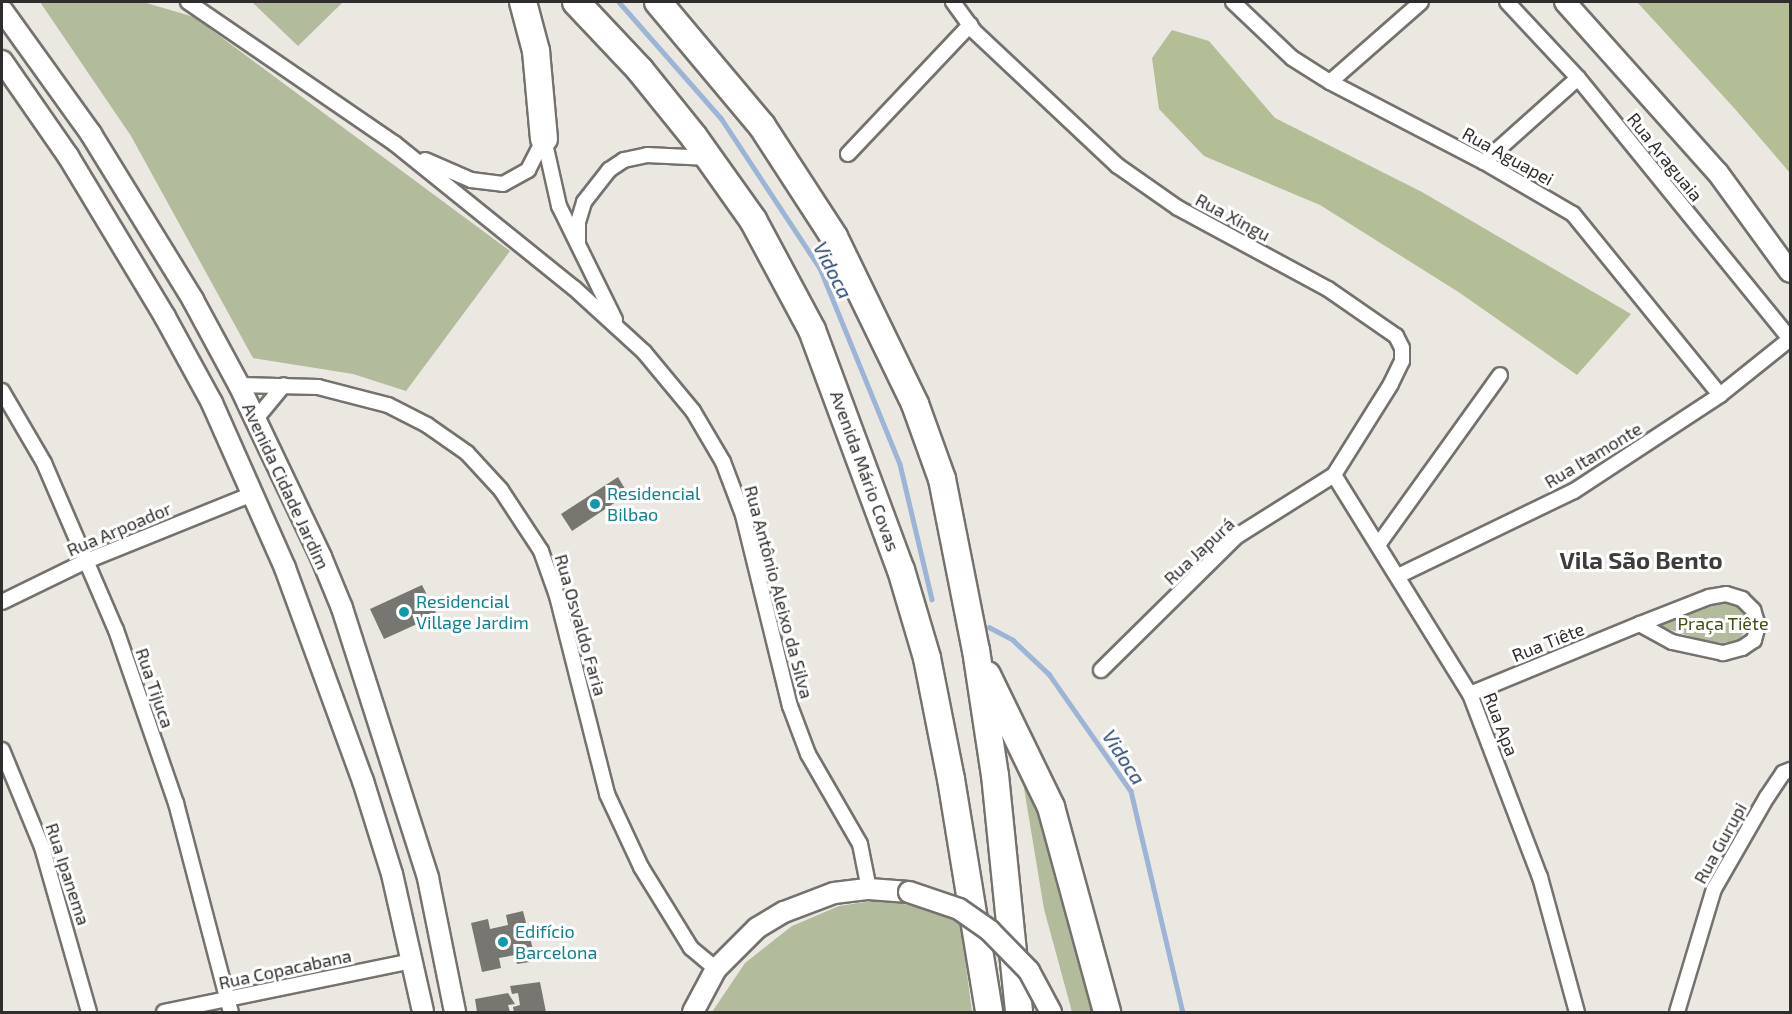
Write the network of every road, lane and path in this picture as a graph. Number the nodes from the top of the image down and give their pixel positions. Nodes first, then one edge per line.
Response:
1 (188, 2) edge
2 (523, 2) edge
3 (576, 2) edge
4 (658, 2) edge
5 (953, 2) edge
6 (1233, 2) edge
7 (1421, 2) edge
8 (1507, 2) edge
9 (1565, 2) edge
10 (2, 10) edge
11 (970, 25) junction
12 (2, 61) edge
13 (1578, 78) junction
14 (1330, 82) junction
15 (544, 139) junction
16 (394, 143) junction
17 (848, 154) dead end
18 (710, 158) junction
19 (1484, 162) junction
20 (578, 249) junction
21 (1791, 272) edge
22 (622, 332) junction
23 (1790, 339) edge
24 (1500, 375) dead end
25 (285, 385) junction
26 (239, 386) junction
27 (2, 391) edge
28 (1719, 395) junction
29 (255, 420) junction
30 (1334, 475) junction
31 (252, 494) junction
32 (1378, 545) junction
33 (84, 562) junction
34 (1398, 576) junction
35 (2, 602) edge
36 (1640, 624) junction
37 (976, 650) junction
38 (1101, 670) dead end
39 (1470, 694) junction
40 (2, 750) edge
41 (1788, 775) edge
42 (869, 889) junction
43 (412, 962) junction
44 (716, 969) junction
45 (454, 1004) edge
46 (229, 1006) edge
47 (422, 1007) edge
48 (89, 1012) edge
49 (164, 1012) edge
50 (693, 1012) edge
51 (989, 1012) edge
52 (1019, 1012) edge
53 (1051, 1012) edge
54 (1107, 1012) edge
55 (1576, 1012) edge
56 (1677, 1012) edge

1 - 16 street
2 - 15 highway
3 - 18 highway, Avenida Mário Covas
4 - 37 highway
5 - 11 street, Rua Xingu
6 - 14 street, Rua Aguapei
7 - 14 street
8 - 13 street, Rua Araguaia
9 - 21 main road
10 - 26 main road, Avenida Cidade Jardim
11 - 17 street
11 - 30 street, Rua Xingu
12 - 31 main road, Avenida Cidade Jardim
13 - 19 street
13 - 23 street, Rua Araguaia
14 - 19 street, Rua Aguapei
15 - 16 street
15 - 20 street
16 - 22 street, Rua Antônio Aleixo da Silva
18 - 20 street
18 - 51 highway, Avenida Mário Covas
19 - 28 street, Rua Aguapei
20 - 22 street
22 - 42 street, Rua Antônio Aleixo da Silva
23 - 28 street, Rua Itamonte
24 - 32 street
25 - 26 street, Rua Osvaldo Faria
25 - 29 street
25 - 44 street, Rua Osvaldo Faria
26 - 29 main road, Avenida Cidade Jardim
27 - 33 street, Rua Tijuca
28 - 34 street, Rua Itamonte
29 - 45 main road, Avenida Cidade Jardim
30 - 32 street, Rua Apa
30 - 38 street, Rua Japurá
31 - 33 street, Rua Arpoador
31 - 43 main road, Avenida Cidade Jardim
32 - 34 street, Rua Apa
33 - 35 street, Rua Arpoador
33 - 46 street, Rua Tijuca
34 - 39 street, Rua Apa
36 - 36 street, Rua Tiête
36 - 39 street, Rua Tiête
37 - 52 highway
37 - 54 highway
39 - 55 street, Rua Apa
40 - 48 street, Rua Ipanema
41 - 56 street, Rua Gurupi
42 - 44 main road
42 - 53 main road, bridge
43 - 46 street, Rua Copacabana
43 - 47 main road, Avenida Cidade Jardim
44 - 50 main road
45 - 47 main road
46 - 49 street, Rua Copacabana

